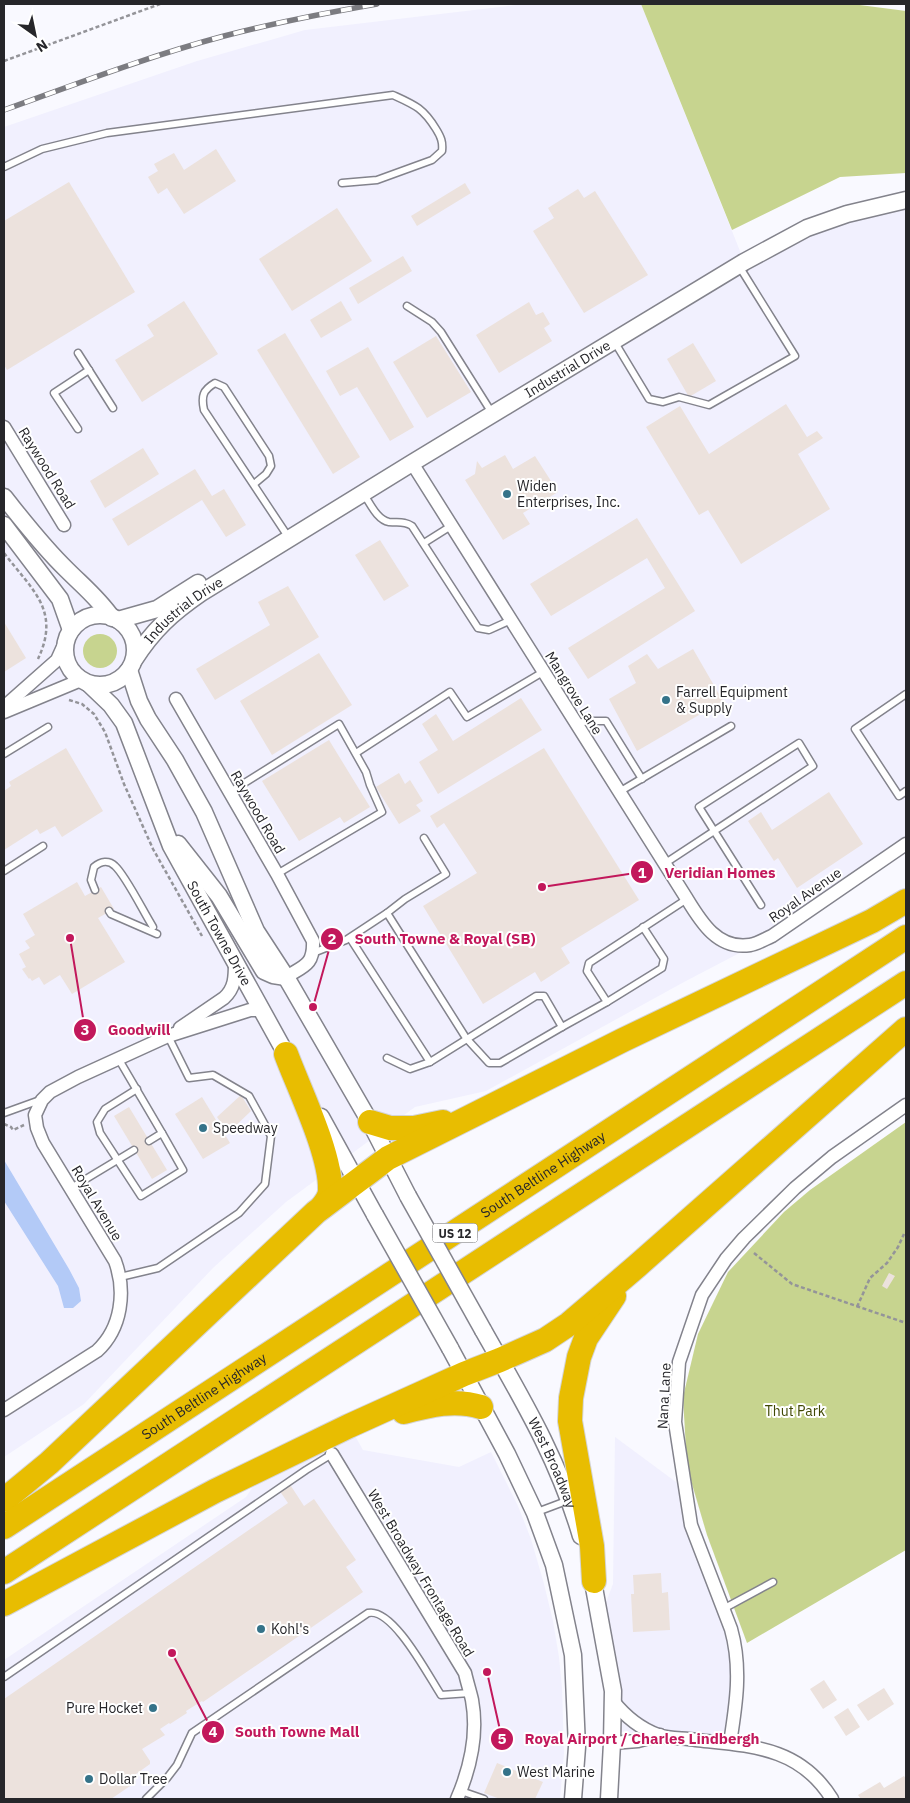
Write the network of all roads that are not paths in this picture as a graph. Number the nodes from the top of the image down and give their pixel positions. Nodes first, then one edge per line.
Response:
1 (4, 167) edge
2 (342, 183) dead end
3 (906, 200) edge
4 (738, 265) junction
5 (407, 306) dead end
6 (614, 341) junction
7 (78, 353) dead end
8 (89, 370) junction
9 (113, 408) dead end
10 (492, 414) junction
11 (4, 427) edge
12 (78, 429) dead end
13 (412, 463) junction
14 (254, 484) junction
15 (363, 493) junction
16 (4, 496) edge
17 (4, 525) edge
18 (64, 525) dead end
19 (452, 526) junction
20 (290, 539) junction
21 (424, 543) junction
22 (243, 568) junction
23 (115, 619) junction
24 (511, 620) junction
25 (69, 634) junction
26 (132, 665) junction
27 (543, 672) junction
28 (85, 682) junction
29 (906, 694) edge
30 (176, 700) dead end
31 (4, 708) edge
32 (4, 712) edge
33 (576, 724) junction
34 (731, 726) dead end
35 (48, 727) dead end
36 (356, 753) junction
37 (4, 754) edge
38 (642, 779) junction
39 (906, 791) edge
40 (230, 792) junction
41 (619, 792) junction
42 (163, 828) junction
43 (715, 831) junction
44 (424, 838) dead end
45 (906, 844) edge
46 (43, 846) dead end
47 (664, 864) junction
48 (4, 871) edge
49 (277, 874) junction
50 (95, 890) dead end
51 (687, 899) junction
52 (906, 901) edge
53 (761, 905) dead end
54 (109, 912) dead end
55 (387, 913) junction
56 (153, 927) dead end
57 (643, 927) junction
58 (157, 934) dead end
59 (715, 936) joint
60 (906, 937) edge
61 (350, 938) junction
62 (313, 947) junction
63 (235, 961) junction
64 (286, 977) junction
65 (906, 983) edge
66 (607, 1002) junction
67 (262, 1010) junction
68 (562, 1027) junction
69 (906, 1029) edge
70 (168, 1036) junction
71 (466, 1038) junction
72 (286, 1054) junction
73 (118, 1058) junction
74 (387, 1058) dead end
75 (430, 1062) junction
76 (136, 1090) junction
77 (42, 1100) junction
78 (906, 1105) edge
79 (4, 1113) edge
80 (477, 1114) junction
81 (370, 1122) junction
82 (162, 1133) junction
83 (149, 1141) dead end
84 (134, 1150) dead end
85 (388, 1158) junction
86 (118, 1160) junction
87 (356, 1181) junction
88 (71, 1188) junction
89 (322, 1208) junction
90 (637, 1266) junction
91 (120, 1277) junction
92 (500, 1360) junction
93 (464, 1374) junction
94 (481, 1407) junction
95 (4, 1410) edge
96 (349, 1426) junction
97 (332, 1454) joint
98 (4, 1500) edge
99 (569, 1500) junction
100 (535, 1513) junction
101 (4, 1527) edge
102 (4, 1572) edge
103 (594, 1581) junction
104 (773, 1582) dead end
105 (4, 1604) edge
106 (723, 1609) junction
107 (4, 1677) edge
108 (470, 1693) junction
109 (613, 1701) junction
110 (660, 1735) junction
111 (612, 1743) junction
112 (730, 1744) junction
113 (459, 1795) edge
114 (146, 1799) edge
115 (484, 1799) edge
116 (572, 1799) edge
117 (609, 1799) edge
118 (832, 1799) edge

1 - 2 lane
3 - 4 street, Industrial Drive
4 - 6 street, Industrial Drive
4 - 6 lane
5 - 10 lane
6 - 10 street, Industrial Drive
7 - 8 lane
8 - 9 lane
8 - 12 lane
10 - 13 street, Industrial Drive
11 - 18 street, Raywood Road
13 - 15 street, Industrial Drive
13 - 19 street, Mangrove Lane
14 - 14 lane
14 - 20 lane
15 - 20 street, Industrial Drive
15 - 21 lane
16 - 23 street
17 - 25 street
19 - 21 lane
19 - 24 street, Mangrove Lane
20 - 22 street, Industrial Drive
21 - 24 lane
22 - 23 street, Industrial Drive
22 - 26 street, Industrial Drive
23 - 25 street
23 - 26 street
24 - 27 street, Mangrove Lane
25 - 28 street
25 - 31 street
26 - 28 street
26 - 64 street
27 - 33 street, Mangrove Lane
27 - 36 lane
28 - 32 street
28 - 42 street, South Towne Drive
29 - 39 lane
30 - 40 street, Raywood Road
33 - 38 lane
33 - 41 street, Mangrove Lane
34 - 38 lane
35 - 37 lane
36 - 40 lane
36 - 49 lane
38 - 41 lane
40 - 49 street, Raywood Road
41 - 47 street, Mangrove Lane
42 - 63 street, South Towne Drive
42 - 64 street
43 - 43 lane
43 - 47 lane
43 - 53 lane
44 - 55 lane
45 - 59 street, Royal Avenue
46 - 48 lane
47 - 51 street, Mangrove Lane
49 - 62 street, Raywood Road
50 - 56 lane
51 - 57 lane
51 - 59 street, Mangrove Lane
52 - 80 highway
54 - 58 lane
55 - 61 lane
55 - 71 lane
57 - 66 lane
57 - 66 lane
60 - 101 highway, South Beltline Highway / US 12
61 - 62 lane
61 - 75 lane
62 - 64 street
63 - 67 street, South Towne Drive
63 - 70 street
64 - 81 street
65 - 102 highway, US 12
66 - 68 lane
67 - 70 street
67 - 72 street, South Towne Drive
68 - 71 lane
68 - 71 lane
69 - 90 highway
70 - 73 street
70 - 91 lane
71 - 75 lane
72 - 87 street, South Towne Drive
72 - 89 highway
73 - 76 lane
73 - 77 street
74 - 75 lane
76 - 82 lane
76 - 86 lane
77 - 79 lane
77 - 88 street, Royal Avenue
78 - 106 street, Nana Lane
80 - 81 highway
80 - 85 highway
81 - 85 street
82 - 83 lane
82 - 86 lane
84 - 86 lane
85 - 87 highway
85 - 92 street, West Broadway, bridge
86 - 88 lane
87 - 89 highway
87 - 93 street, bridge
88 - 91 street, Royal Avenue
89 - 98 highway
90 - 92 highway
90 - 103 highway
91 - 95 street, Royal Avenue
92 - 93 highway
92 - 99 street, West Broadway
93 - 94 street
93 - 96 highway
94 - 96 highway
94 - 100 street
96 - 105 highway
97 - 107 lane
97 - 108 street, West Broadway Frontage Road
99 - 100 lane
99 - 103 street, West Broadway
100 - 116 street
103 - 109 street, West Broadway
104 - 106 lane
106 - 112 street, Nana Lane
108 - 113 street, West Broadway Frontage Road
108 - 114 lane
109 - 110 street
109 - 111 street, West Broadway
110 - 111 street
110 - 112 street
111 - 117 street, West Broadway
112 - 118 street
113 - 115 lane

